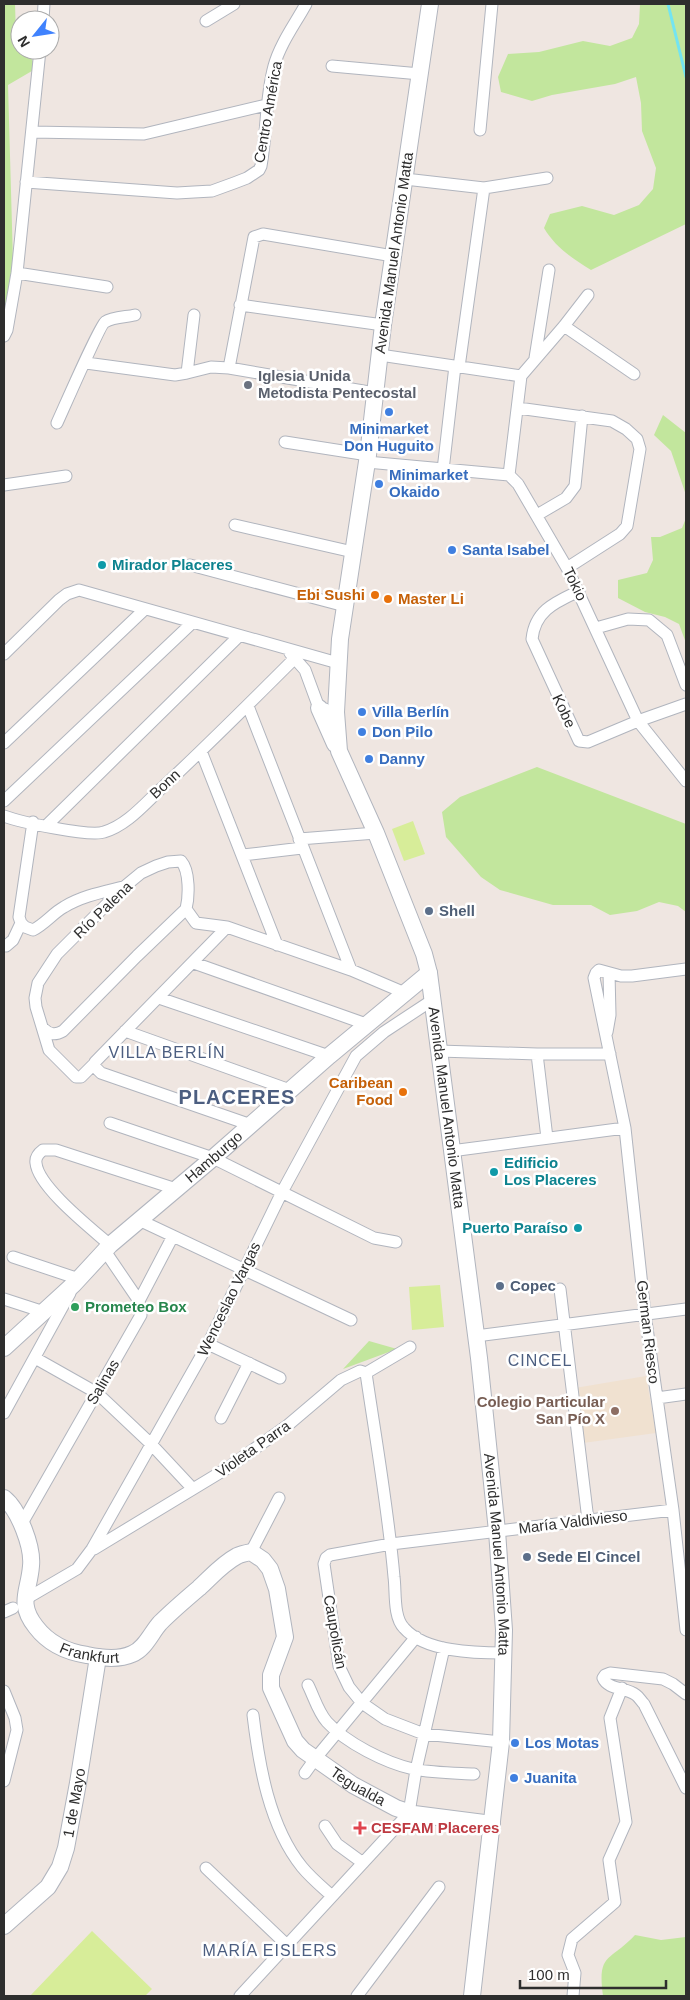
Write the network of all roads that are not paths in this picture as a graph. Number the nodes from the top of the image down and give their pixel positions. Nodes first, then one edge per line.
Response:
1 (234, 4) edge
2 (306, 4) edge
3 (430, 4) edge
4 (492, 4) edge
5 (206, 21) dead end
6 (39, 60) edge
7 (332, 66) dead end
8 (420, 74) junction
9 (266, 105) junction
10 (480, 130) dead end
11 (32, 132) junction
12 (547, 178) dead end
13 (405, 179) junction
14 (26, 182) junction
15 (484, 188) junction
16 (393, 256) junction
17 (549, 270) dead end
18 (17, 273) junction
19 (107, 287) dead end
20 (588, 295) dead end
21 (240, 305) junction
22 (194, 314) dead end
23 (135, 315) dead end
24 (383, 325) junction
25 (564, 326) junction
26 (4, 336) edge
27 (380, 355) junction
28 (535, 358) junction
29 (86, 363) junction
30 (457, 367) junction
31 (229, 368) junction
32 (187, 374) junction
33 (634, 374) dead end
34 (521, 376) junction
35 (375, 393) junction
36 (518, 408) junction
37 (582, 416) junction
38 (57, 423) dead end
39 (285, 442) dead end
40 (367, 459) junction
41 (443, 470) junction
42 (509, 475) junction
43 (66, 476) dead end
44 (4, 485) edge
45 (537, 515) junction
46 (235, 525) dead end
47 (353, 552) junction
48 (190, 565) dead end
49 (567, 568) junction
50 (579, 591) junction
51 (345, 606) junction
52 (144, 609) junction
53 (192, 623) junction
54 (596, 628) junction
55 (239, 636) junction
56 (4, 654) edge
57 (294, 654) junction
58 (318, 659) junction
59 (338, 663) junction
60 (305, 670) junction
61 (686, 685) edge
62 (686, 704) edge
63 (248, 706) junction
64 (319, 708) junction
65 (336, 712) junction
66 (638, 721) junction
67 (4, 743) edge
68 (201, 751) junction
69 (339, 751) junction
70 (686, 781) edge
71 (4, 801) edge
72 (4, 816) edge
73 (33, 822) junction
74 (47, 825) junction
75 (376, 833) junction
76 (300, 843) junction
77 (243, 854) junction
78 (124, 887) junction
79 (186, 909) junction
80 (20, 923) junction
81 (227, 927) junction
82 (4, 945) edge
83 (277, 945) junction
84 (194, 963) junction
85 (686, 969) edge
86 (351, 970) junction
87 (429, 973) junction
88 (405, 993) junction
89 (159, 998) junction
90 (434, 999) junction
91 (366, 1024) junction
92 (44, 1029) junction
93 (126, 1032) junction
94 (439, 1051) junction
95 (537, 1054) junction
96 (610, 1054) junction
97 (329, 1056) junction
98 (94, 1063) junction
99 (290, 1090) junction
100 (110, 1123) dead end
101 (251, 1125) junction
102 (625, 1128) junction
103 (547, 1138) junction
104 (451, 1151) junction
105 (213, 1158) junction
106 (176, 1189) junction
107 (282, 1192) junction
108 (139, 1220) junction
109 (173, 1236) junction
110 (396, 1242) dead end
111 (108, 1248) junction
112 (13, 1257) dead end
113 (244, 1269) junction
114 (77, 1282) junction
115 (560, 1289) dead end
116 (4, 1299) edge
117 (139, 1301) junction
118 (686, 1309) edge
119 (44, 1312) junction
120 (645, 1314) junction
121 (351, 1320) dead end
122 (564, 1325) junction
123 (476, 1336) junction
124 (208, 1344) junction
125 (4, 1347) edge
126 (410, 1347) dead end
127 (35, 1358) junction
128 (249, 1363) junction
129 (366, 1373) junction
130 (280, 1378) dead end
131 (97, 1393) junction
132 (686, 1394) edge
133 (656, 1398) junction
134 (4, 1413) edge
135 (221, 1418) dead end
136 (151, 1444) junction
137 (193, 1489) junction
138 (4, 1498) edge
139 (279, 1498) dead end
140 (673, 1510) junction
141 (588, 1520) junction
142 (21, 1525) junction
143 (497, 1531) junction
144 (392, 1544) junction
145 (92, 1550) junction
146 (251, 1552) junction
147 (326, 1558) joint
148 (13, 1607) edge
149 (686, 1630) edge
150 (415, 1636) junction
151 (444, 1648) junction
152 (504, 1653) junction
153 (98, 1657) junction
154 (308, 1685) dead end
155 (622, 1688) junction
156 (4, 1691) edge
157 (686, 1694) edge
158 (362, 1703) junction
159 (253, 1715) dead end
160 (338, 1732) junction
161 (424, 1734) junction
162 (501, 1742) junction
163 (315, 1759) junction
164 (416, 1770) junction
165 (306, 1774) dead end
166 (474, 1774) dead end
167 (4, 1781) edge
168 (686, 1788) edge
169 (408, 1813) junction
170 (492, 1824) junction
171 (325, 1826) dead end
172 (363, 1863) junction
173 (206, 1868) dead end
174 (439, 1886) dead end
175 (332, 1896) junction
176 (4, 1926) edge
177 (288, 1946) junction
178 (240, 1996) edge
179 (357, 1996) edge
180 (472, 1996) edge
181 (573, 1996) edge

1 - 5 street
2 - 9 street, Centro América
3 - 8 main road, Avenida Manuel Antonio Matta
4 - 10 street
6 - 11 street
7 - 8 street
8 - 13 main road, Avenida Manuel Antonio Matta
9 - 11 street
9 - 14 street, Centro América
11 - 14 street
12 - 15 street
13 - 15 street
13 - 16 main road, Avenida Manuel Antonio Matta
14 - 18 street
15 - 30 street
16 - 21 street
16 - 24 main road, Avenida Manuel Antonio Matta
17 - 28 street
18 - 19 street
18 - 26 street
20 - 25 street
21 - 24 street
21 - 31 street
22 - 32 street
23 - 29 street
24 - 27 main road, Avenida Manuel Antonio Matta
25 - 28 street
25 - 33 street
27 - 30 street
27 - 35 main road, Avenida Manuel Antonio Matta
28 - 34 street
29 - 32 street
29 - 38 street
30 - 34 street
30 - 41 street
31 - 32 street
31 - 35 street
34 - 36 street
35 - 40 main road, Avenida Manuel Antonio Matta
36 - 37 street
36 - 42 street
37 - 45 street
37 - 49 street
39 - 40 street
40 - 41 street
40 - 47 main road, Avenida Manuel Antonio Matta
41 - 42 street
42 - 45 street, Tokio
43 - 44 street
45 - 49 street, Tokio
46 - 47 street
47 - 51 main road, Avenida Manuel Antonio Matta
48 - 51 street
49 - 50 street, Tokio
50 - 54 street, Tokio
50 - 66 street, Kobe
51 - 59 main road, Avenida Manuel Antonio Matta
52 - 53 street
52 - 56 street
52 - 67 street
53 - 55 street
53 - 71 street
54 - 61 street
54 - 66 street, Tokio
55 - 57 street
55 - 74 street
57 - 58 street
57 - 60 street
57 - 63 street, Bonn
58 - 59 street
58 - 60 street
59 - 65 main road, Avenida Manuel Antonio Matta
60 - 64 street
62 - 66 street, Kobe
63 - 68 street, Bonn
63 - 76 street
64 - 65 street
64 - 69 main road
65 - 69 main road, Avenida Manuel Antonio Matta
66 - 70 street, Tokio
68 - 74 street, Bonn
68 - 77 street
69 - 75 main road, Avenida Manuel Antonio Matta
72 - 73 street, Bonn
73 - 74 street, Bonn
73 - 80 street
75 - 76 street
75 - 87 main road, Avenida Manuel Antonio Matta
76 - 77 street
76 - 86 street
77 - 83 street
78 - 79 street, Río Palena
78 - 80 street
78 - 92 street, Río Palena
79 - 81 street
79 - 92 street
80 - 82 street
81 - 83 street
81 - 84 street
83 - 86 street
84 - 89 street
84 - 91 street
85 - 96 street, German Riesco
86 - 88 street
87 - 88 main road, Hamburgo
87 - 90 main road, Avenida Manuel Antonio Matta
88 - 91 main road, Hamburgo
89 - 93 street
89 - 97 street
90 - 94 main road, Avenida Manuel Antonio Matta
90 - 107 street, Wenceslao Vargas
91 - 97 main road, Hamburgo
92 - 98 street, Río Palena
93 - 98 street
93 - 99 street
94 - 95 street
94 - 104 main road, Avenida Manuel Antonio Matta
95 - 96 street
95 - 103 street
96 - 102 street, German Riesco
97 - 99 main road, Hamburgo
98 - 101 street
99 - 101 main road, Hamburgo
100 - 105 street
101 - 105 main road, Hamburgo
102 - 103 street
102 - 120 street, German Riesco
103 - 104 street
104 - 123 main road, Avenida Manuel Antonio Matta
105 - 106 main road, Hamburgo
105 - 107 street
106 - 108 main road, Hamburgo
106 - 111 street
107 - 110 street
107 - 113 street, Wenceslao Vargas
108 - 109 street
108 - 111 main road, Hamburgo
109 - 113 street
109 - 117 street, Salinas
111 - 114 main road, Hamburgo
111 - 117 street
112 - 114 street
113 - 121 street
113 - 124 street, Wenceslao Vargas
114 - 119 main road, Hamburgo
114 - 127 street
115 - 122 street
116 - 119 street
117 - 131 street, Salinas
118 - 120 street
119 - 125 main road, Hamburgo
120 - 122 street
120 - 133 street, German Riesco
122 - 123 street
122 - 141 street
123 - 143 main road, Avenida Manuel Antonio Matta
124 - 128 street
124 - 136 street, Wenceslao Vargas
126 - 129 street, Violeta Parra
127 - 131 street
127 - 134 street
128 - 130 street
128 - 135 street
129 - 137 street, Violeta Parra
129 - 144 street
131 - 136 street
131 - 142 street, Salinas
132 - 133 street
133 - 140 street, German Riesco
136 - 137 street
136 - 145 street, Wenceslao Vargas
137 - 145 street, Violeta Parra
138 - 142 main road
139 - 146 street
140 - 141 street, María Valdivieso
140 - 149 street, German Riesco
141 - 143 street, María Valdivieso
142 - 148 main road
143 - 144 street, María Valdivieso
143 - 152 main road, Avenida Manuel Antonio Matta
144 - 147 street, María Valdivieso
144 - 150 street
145 - 148 street, Wenceslao Vargas
146 - 153 main road, Frankfurt
146 - 163 main road
147 - 158 street, Caupolicán
148 - 153 main road, Frankfurt
150 - 151 street
150 - 158 street
151 - 152 street
151 - 161 street
152 - 162 main road, Avenida Manuel Antonio Matta
153 - 176 main road, 1 de Mayo
154 - 160 street
155 - 157 street
155 - 168 street
155 - 181 street
156 - 167 street
158 - 160 street
158 - 161 street, Caupolicán
159 - 175 street
160 - 163 street
160 - 164 street
161 - 162 street, Caupolicán
161 - 164 street
162 - 170 main road, Avenida Manuel Antonio Matta
163 - 165 street
163 - 169 main road, Tegualda
164 - 166 street
164 - 169 street
169 - 170 main road, Tegualda
169 - 172 street
170 - 180 main road, Avenida Manuel Antonio Matta
171 - 172 street
172 - 175 street
173 - 177 street
174 - 179 street
175 - 177 street
177 - 178 street

